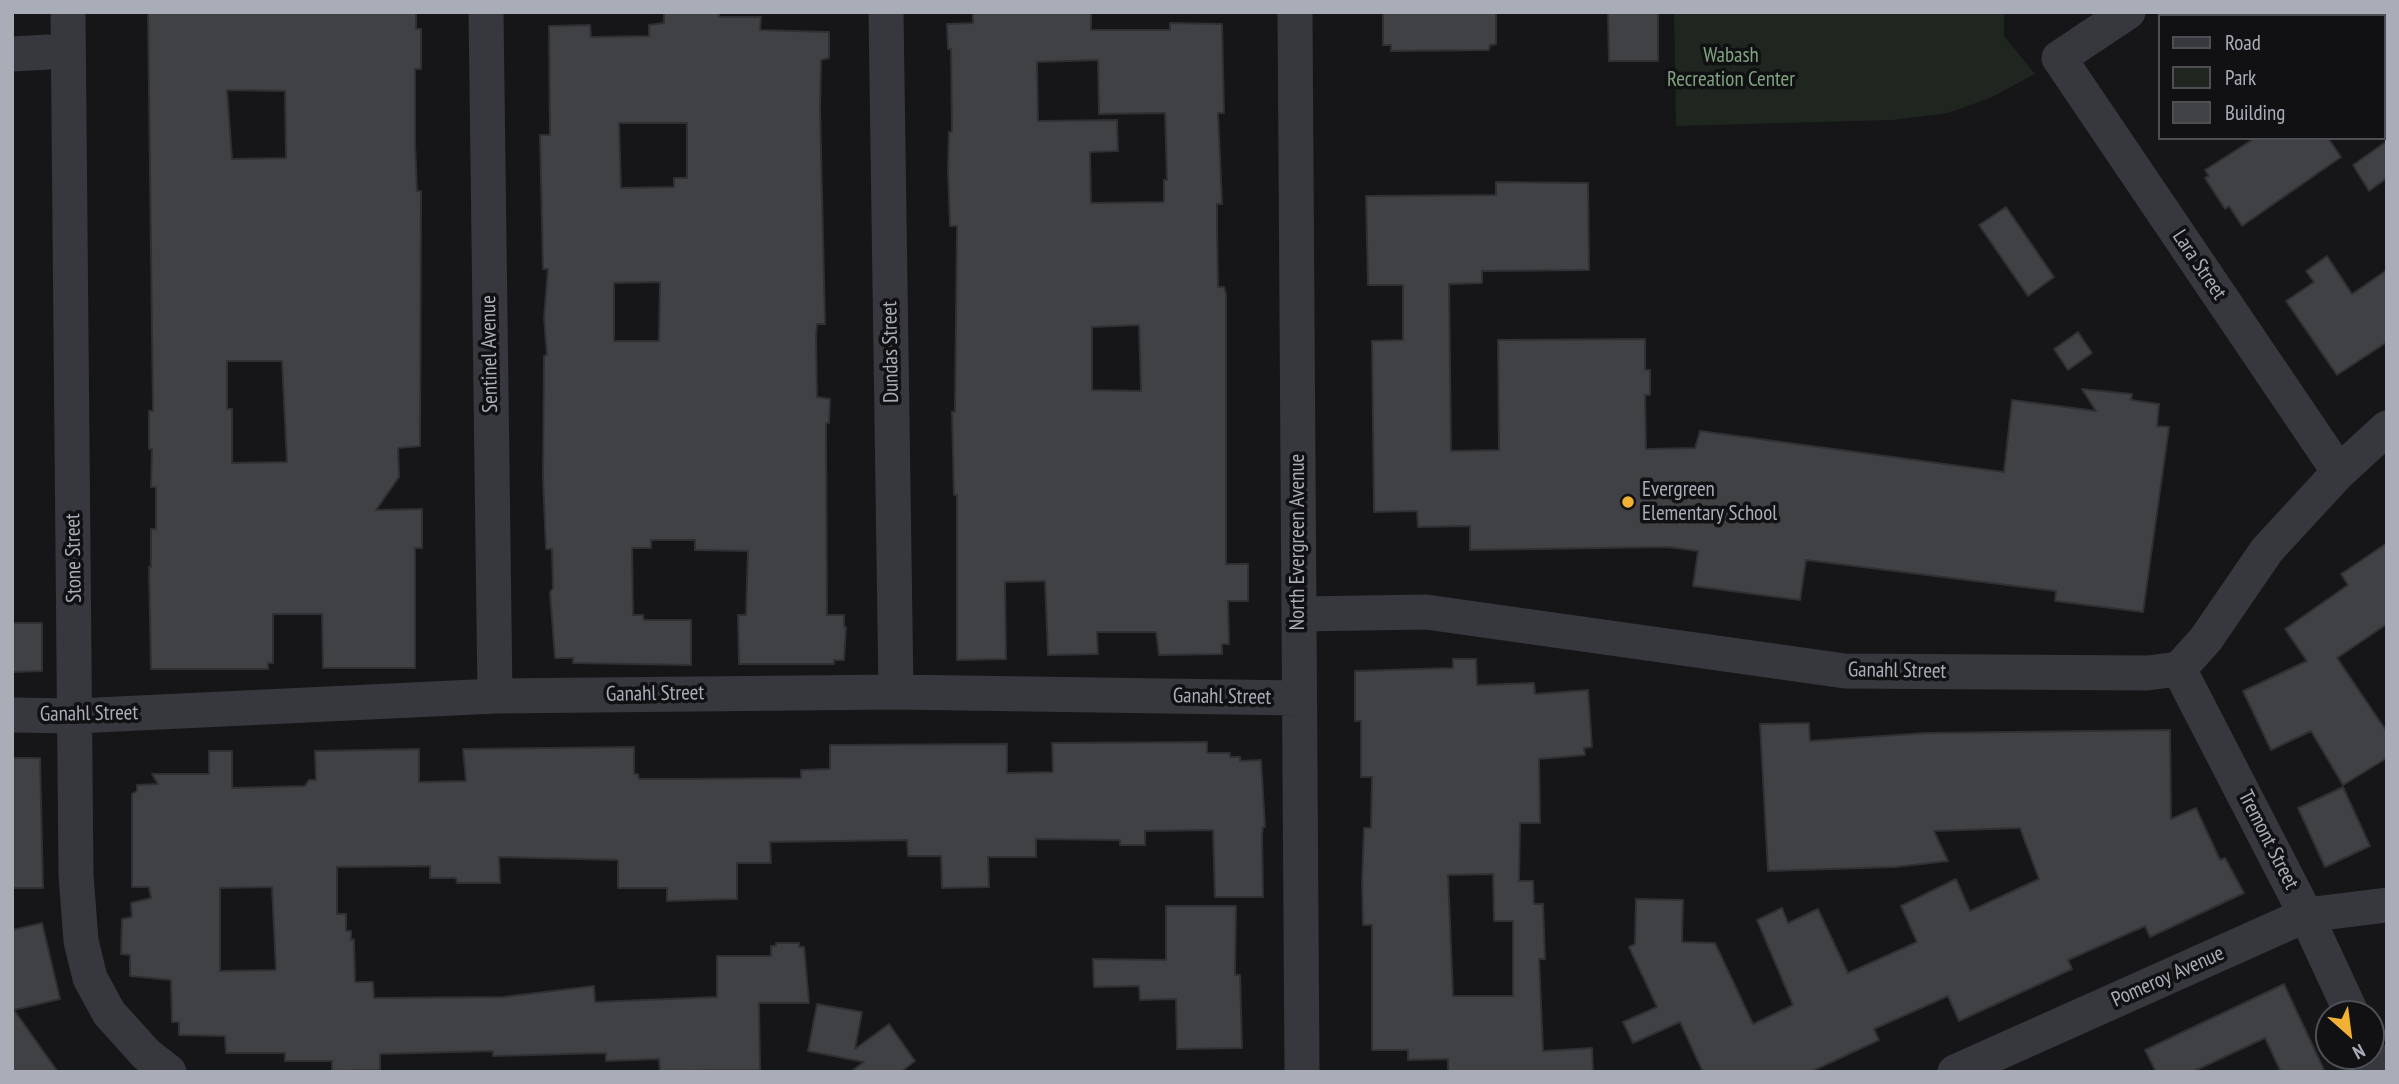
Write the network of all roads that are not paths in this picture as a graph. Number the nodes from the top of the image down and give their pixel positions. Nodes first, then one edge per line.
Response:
1 (68, 12) edge
2 (486, 12) edge
3 (886, 12) edge
4 (1295, 12) edge
5 (2128, 12) edge
6 (67, 51) junction
7 (12, 54) edge
8 (2387, 428) edge
9 (2339, 472) junction
10 (1299, 614) junction
11 (2179, 669) junction
12 (896, 692) junction
13 (495, 696) junction
14 (1299, 698) junction
15 (12, 715) edge
16 (76, 716) junction
17 (2387, 905) edge
18 (2306, 915) junction
19 (2345, 1000) edge
20 (169, 1072) edge
21 (1302, 1072) edge
22 (1955, 1072) edge

1 - 6 street, Stone Street
2 - 13 street, Sentinel Avenue
3 - 12 street, Dundas Street
4 - 10 street, North Evergreen Avenue
5 - 9 street, Lara Street
6 - 7 street
6 - 16 street, Stone Street
8 - 9 street
9 - 11 street
10 - 11 street, Ganahl Street
10 - 14 street, North Evergreen Avenue
11 - 18 street, Tremont Street
12 - 13 street, Ganahl Street
12 - 14 street, Ganahl Street
13 - 16 street, Ganahl Street
14 - 21 street, North Evergreen Avenue
15 - 16 street, Ganahl Street
16 - 20 street, Stone Street
17 - 18 street, Pomeroy Avenue
18 - 19 street, Tremont Street
18 - 22 street, Pomeroy Avenue

